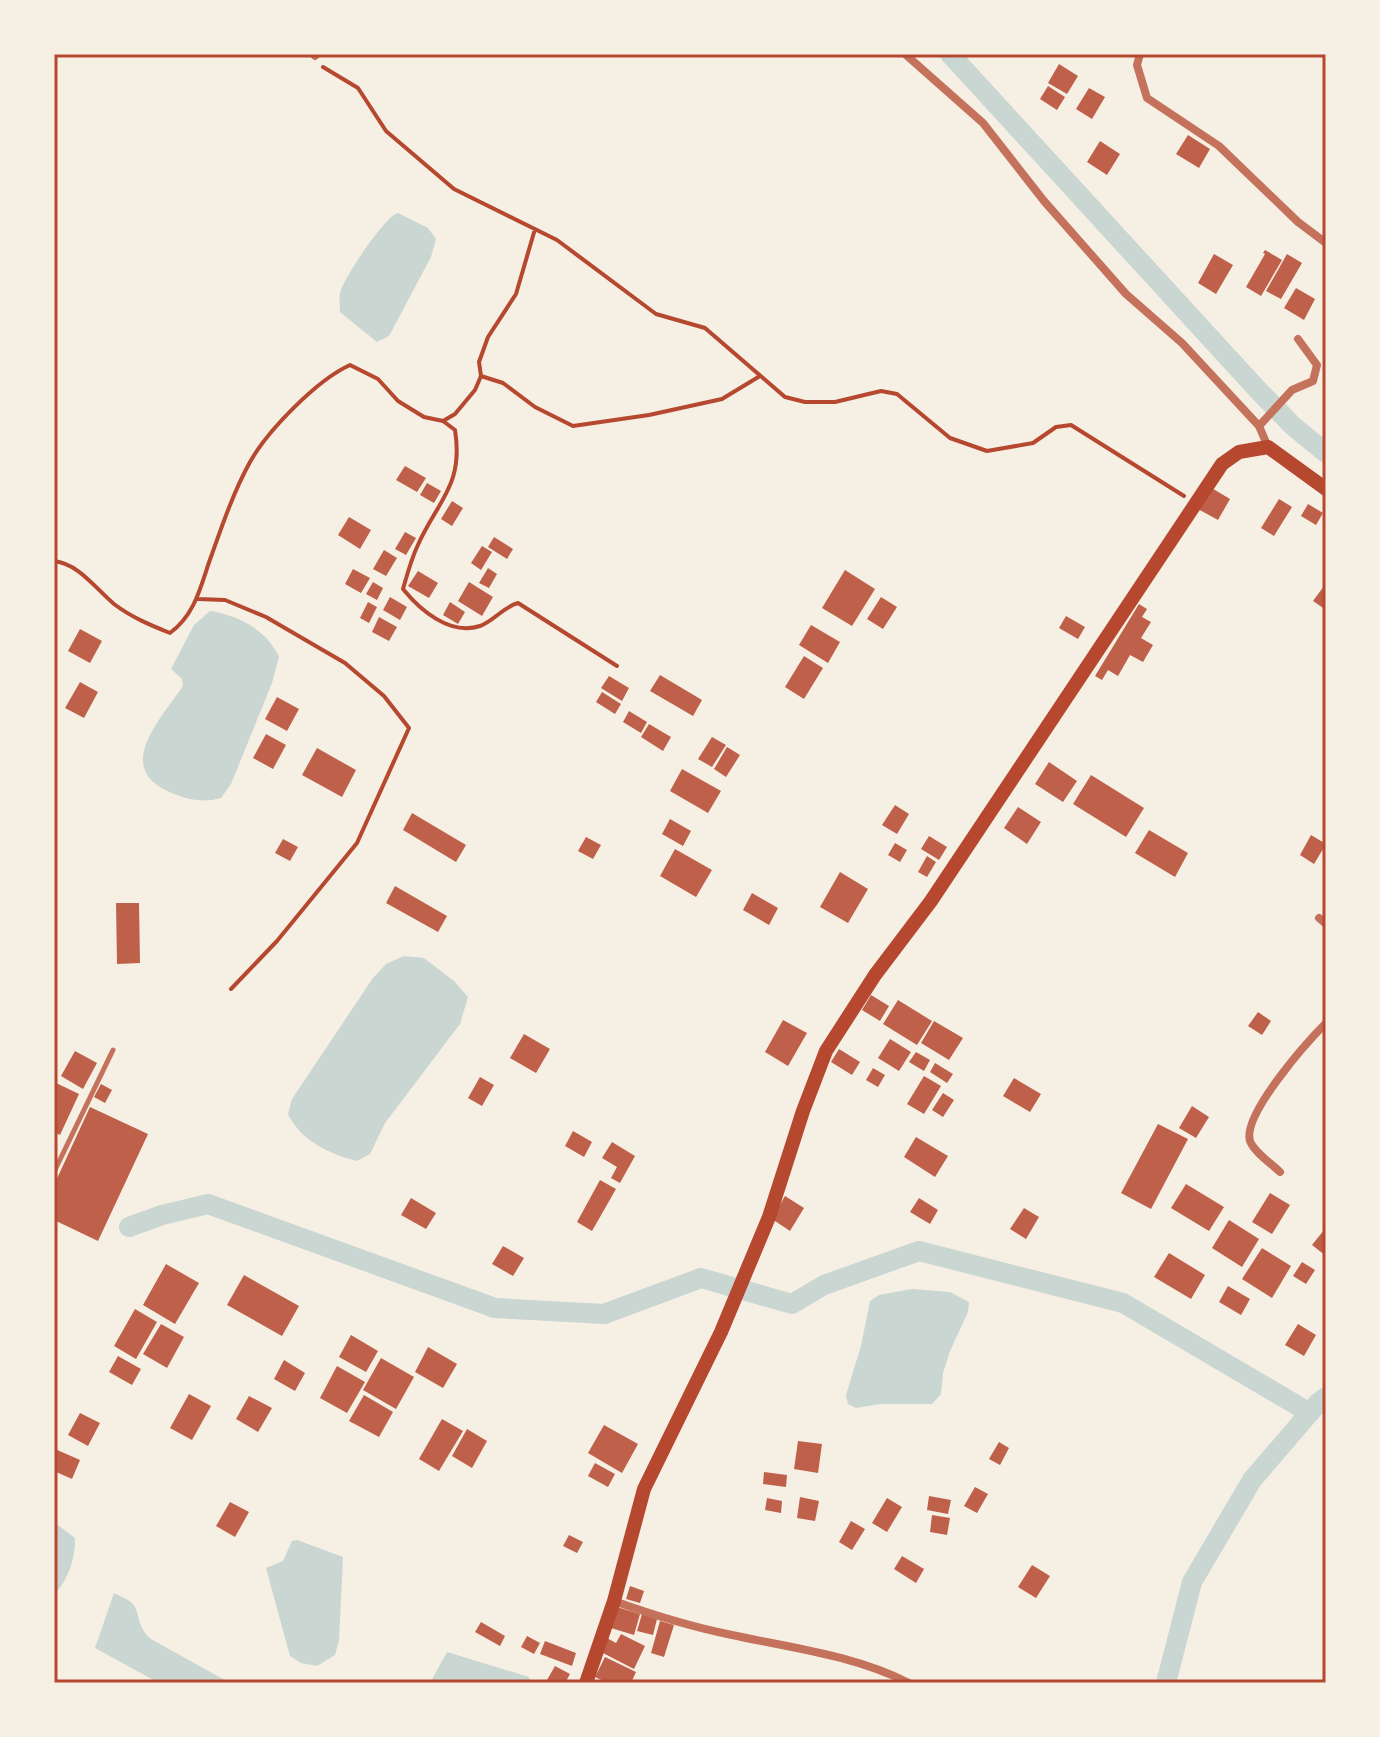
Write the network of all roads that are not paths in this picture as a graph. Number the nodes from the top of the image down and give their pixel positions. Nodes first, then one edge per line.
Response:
1 (905, 54) edge
2 (1140, 54) edge
3 (1326, 243) edge
4 (1298, 339) dead end
5 (1259, 426) junction
6 (1268, 447) junction
7 (1326, 489) edge
8 (1326, 1023) edge
9 (113, 1050) dead end
10 (54, 1172) edge
11 (1280, 1172) dead end
12 (614, 1601) junction
13 (586, 1683) edge
14 (909, 1683) edge

1 - 5 street
2 - 3 street
4 - 5 street
5 - 6 street
6 - 7 main road
6 - 12 main road
8 - 11 street
9 - 10 lane
12 - 13 main road
12 - 14 street

